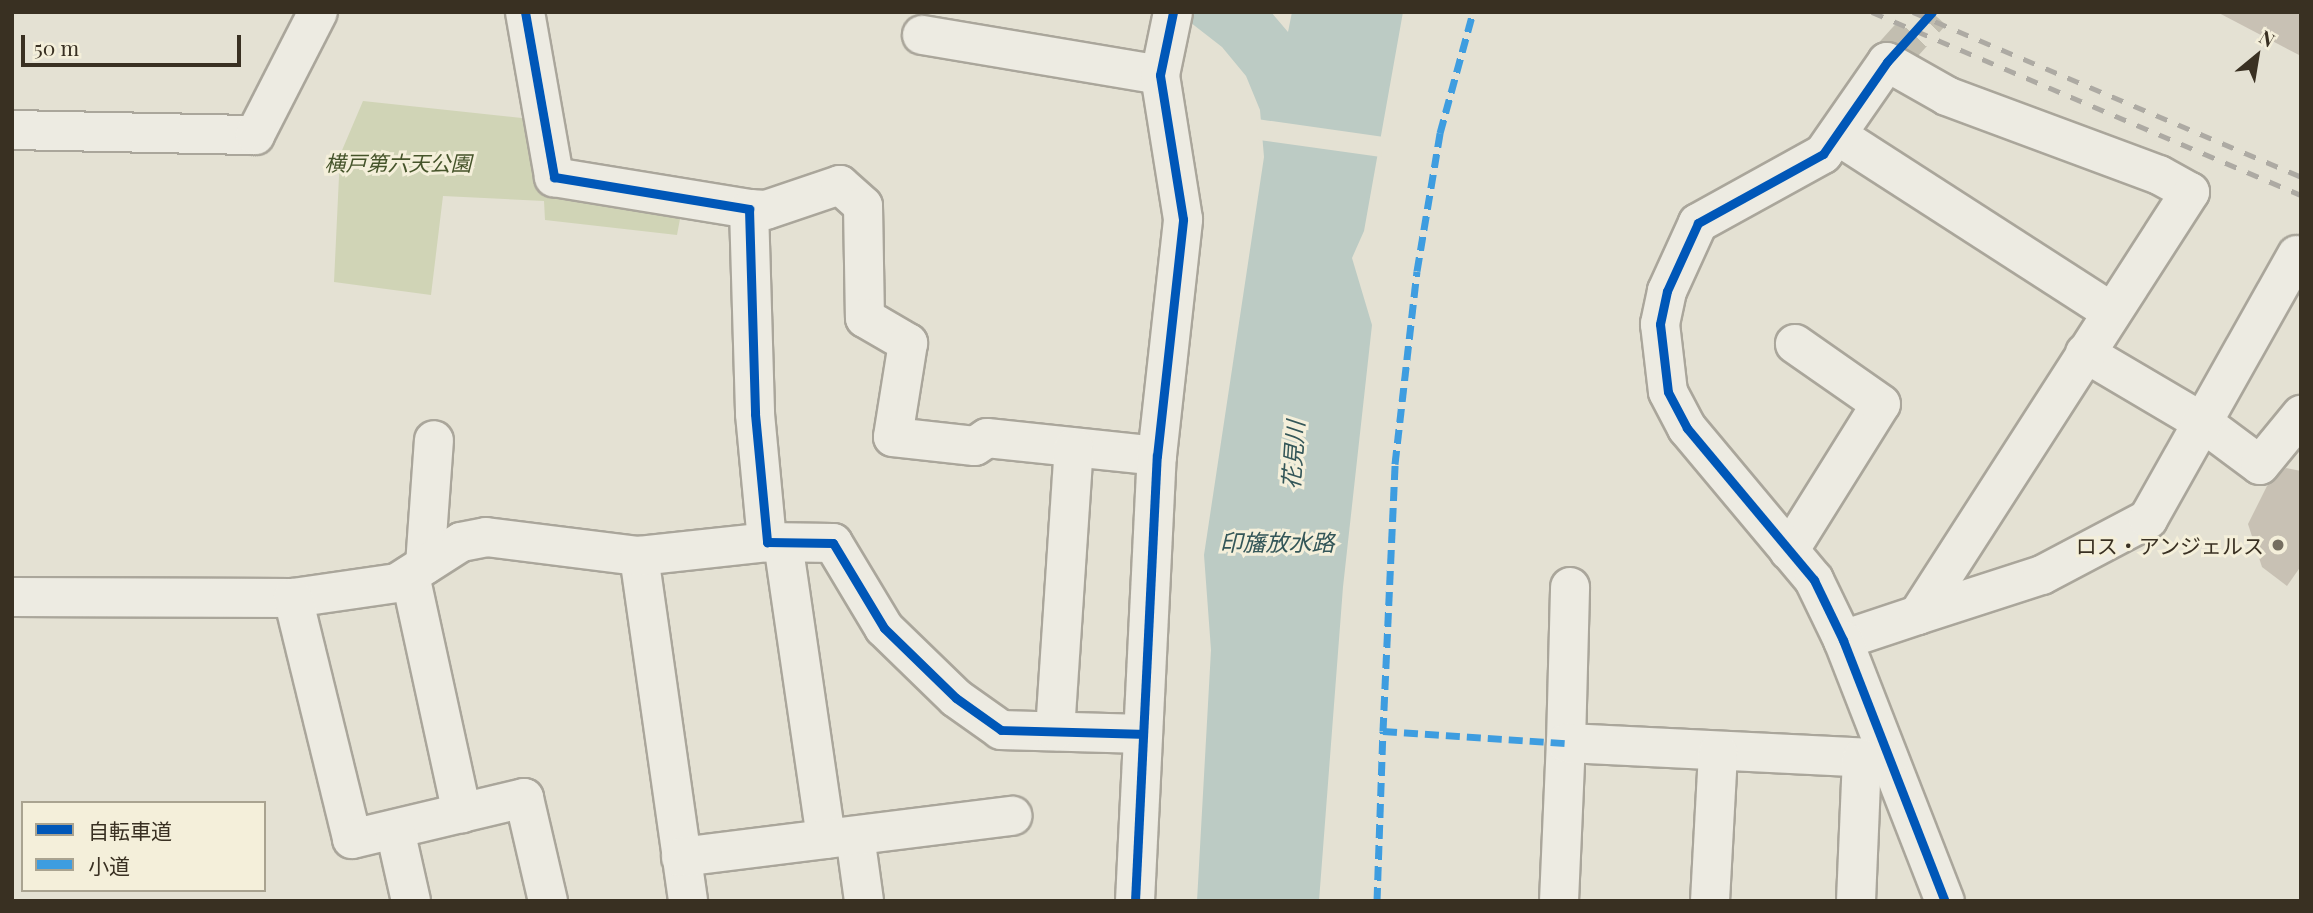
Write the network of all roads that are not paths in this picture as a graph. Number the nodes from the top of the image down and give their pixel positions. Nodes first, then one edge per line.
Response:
1 (318, 12) edge
2 (525, 12) edge
3 (1173, 15) edge
4 (922, 35) dead end
5 (1160, 75) junction
6 (12, 130) edge
7 (1837, 135) junction
8 (749, 209) junction
9 (2297, 255) dead end
10 (2112, 312) junction
11 (1795, 344) dead end
12 (2085, 353) junction
13 (2301, 415) edge
14 (2202, 422) junction
15 (434, 440) dead end
16 (1074, 449) junction
17 (1157, 456) junction
18 (775, 542) junction
19 (1789, 551) junction
20 (639, 555) junction
21 (417, 570) junction
22 (1570, 587) dead end
23 (12, 597) edge
24 (293, 598) junction
25 (1918, 615) junction
26 (1843, 640) junction
27 (1055, 731) junction
28 (1143, 734) junction
29 (1566, 744) junction
30 (1718, 752) junction
31 (1875, 758) junction
32 (462, 813) junction
33 (1012, 816) dead end
34 (395, 830) junction
35 (840, 838) junction
36 (681, 858) junction
37 (411, 901) edge
38 (548, 901) edge
39 (688, 901) edge
40 (864, 901) edge
41 (1135, 901) edge
42 (1559, 901) edge
43 (1710, 901) edge
44 (1856, 901) edge
45 (1945, 901) edge

1 - 6 street
2 - 8 street
3 - 5 street
4 - 5 street
5 - 17 street
7 - 10 street
7 - 10 street
7 - 19 street
8 - 16 street
8 - 18 street
9 - 14 street
10 - 12 street
11 - 19 street
12 - 14 street
12 - 25 street
13 - 14 street
14 - 25 street
15 - 21 street
16 - 17 street
16 - 27 street
17 - 28 street
18 - 20 street
18 - 27 street
18 - 35 street
19 - 26 street
20 - 21 street
20 - 36 street
21 - 24 street
21 - 32 street
22 - 29 street
23 - 24 street
24 - 34 street
25 - 26 street
26 - 31 street
27 - 28 street
28 - 41 street
29 - 30 street
29 - 42 street
30 - 31 street
30 - 43 street
31 - 44 street
31 - 45 street
32 - 34 street
32 - 38 street
33 - 35 street
34 - 37 street
35 - 36 street
35 - 40 street
36 - 39 street

